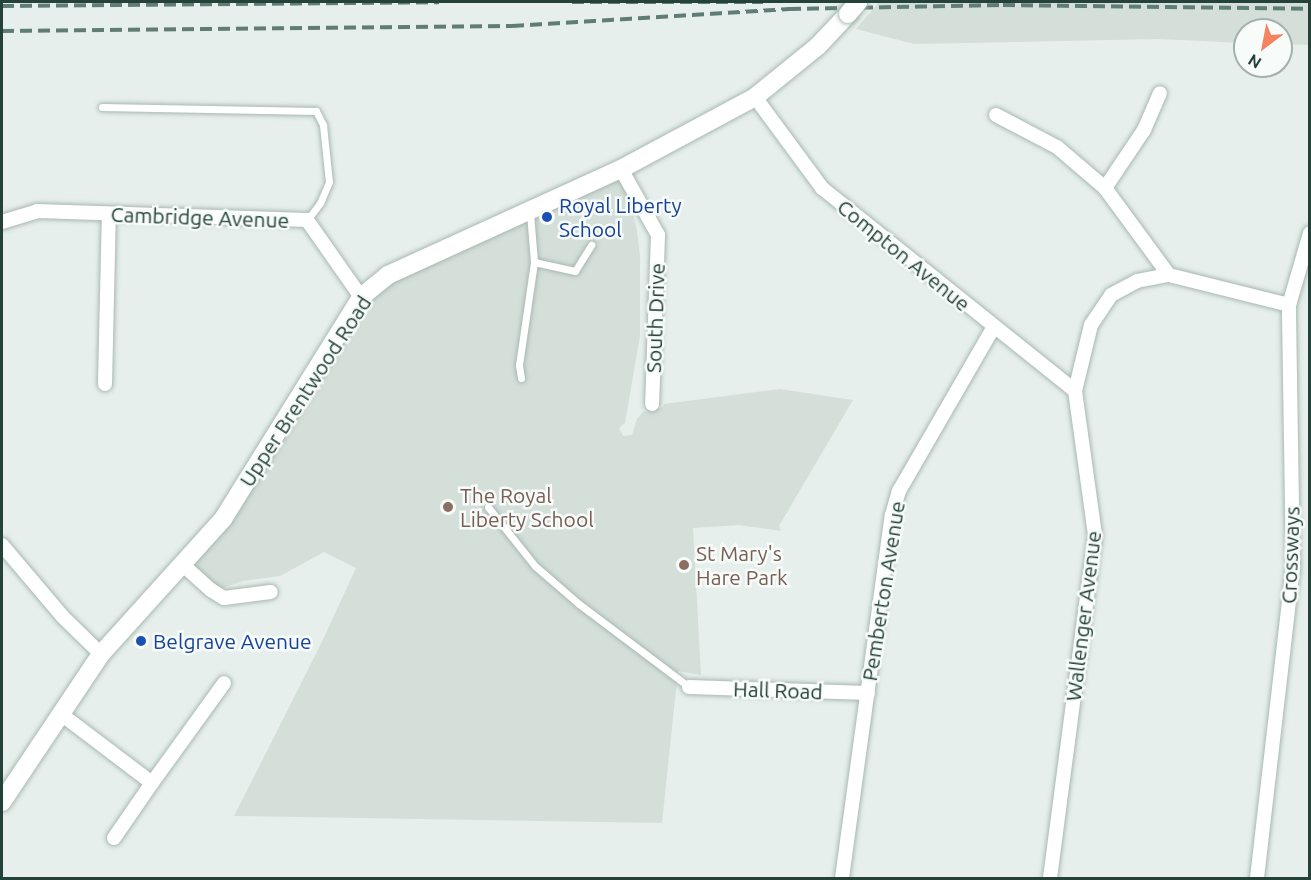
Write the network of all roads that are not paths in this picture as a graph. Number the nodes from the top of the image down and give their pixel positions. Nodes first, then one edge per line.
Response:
1 (853, 8) edge
2 (1160, 93) dead end
3 (755, 97) junction
4 (102, 107) dead end
5 (996, 115) dead end
6 (621, 169) junction
7 (1105, 188) junction
8 (530, 210) junction
9 (109, 214) junction
10 (308, 220) junction
11 (2, 222) edge
12 (1310, 233) edge
13 (591, 245) dead end
14 (534, 262) junction
15 (1169, 275) junction
16 (361, 297) junction
17 (1289, 305) junction
18 (993, 327) junction
19 (521, 378) dead end
20 (105, 384) dead end
21 (1076, 391) junction
22 (652, 404) dead end
23 (488, 507) dead end
24 (2, 545) edge
25 (182, 564) junction
26 (271, 592) dead end
27 (101, 654) junction
28 (224, 683) dead end
29 (689, 687) joint
30 (868, 693) junction
31 (61, 714) junction
32 (152, 783) junction
33 (2, 802) edge
34 (114, 838) dead end
35 (842, 879) edge
36 (1050, 879) edge
37 (1257, 879) edge

1 - 3 street, Upper Brentwood Road
2 - 7 street
3 - 6 street, Upper Brentwood Road
3 - 18 street, Compton Avenue
4 - 10 lane
5 - 7 street
6 - 8 street, Upper Brentwood Road
6 - 22 street, South Drive
7 - 15 street
8 - 14 lane
8 - 16 street, Upper Brentwood Road
9 - 10 street, Cambridge Avenue
9 - 11 street, Cambridge Avenue
9 - 20 street
10 - 16 street, Cambridge Avenue
12 - 17 street, Crossways
13 - 14 lane
14 - 19 lane
15 - 17 street, Wallenger Avenue
15 - 21 street, Wallenger Avenue
16 - 25 street, Upper Brentwood Road
17 - 37 street, Crossways
18 - 21 street, Compton Avenue
18 - 30 street, Pemberton Avenue
21 - 36 street, Wallenger Avenue
23 - 29 lane
24 - 27 street
25 - 26 street
25 - 27 street, Upper Brentwood Road
27 - 31 street, Upper Brentwood Road
28 - 32 street
29 - 30 street, Hall Road
30 - 35 street, Pemberton Avenue
31 - 32 street
31 - 33 street, Upper Brentwood Road
32 - 34 street

